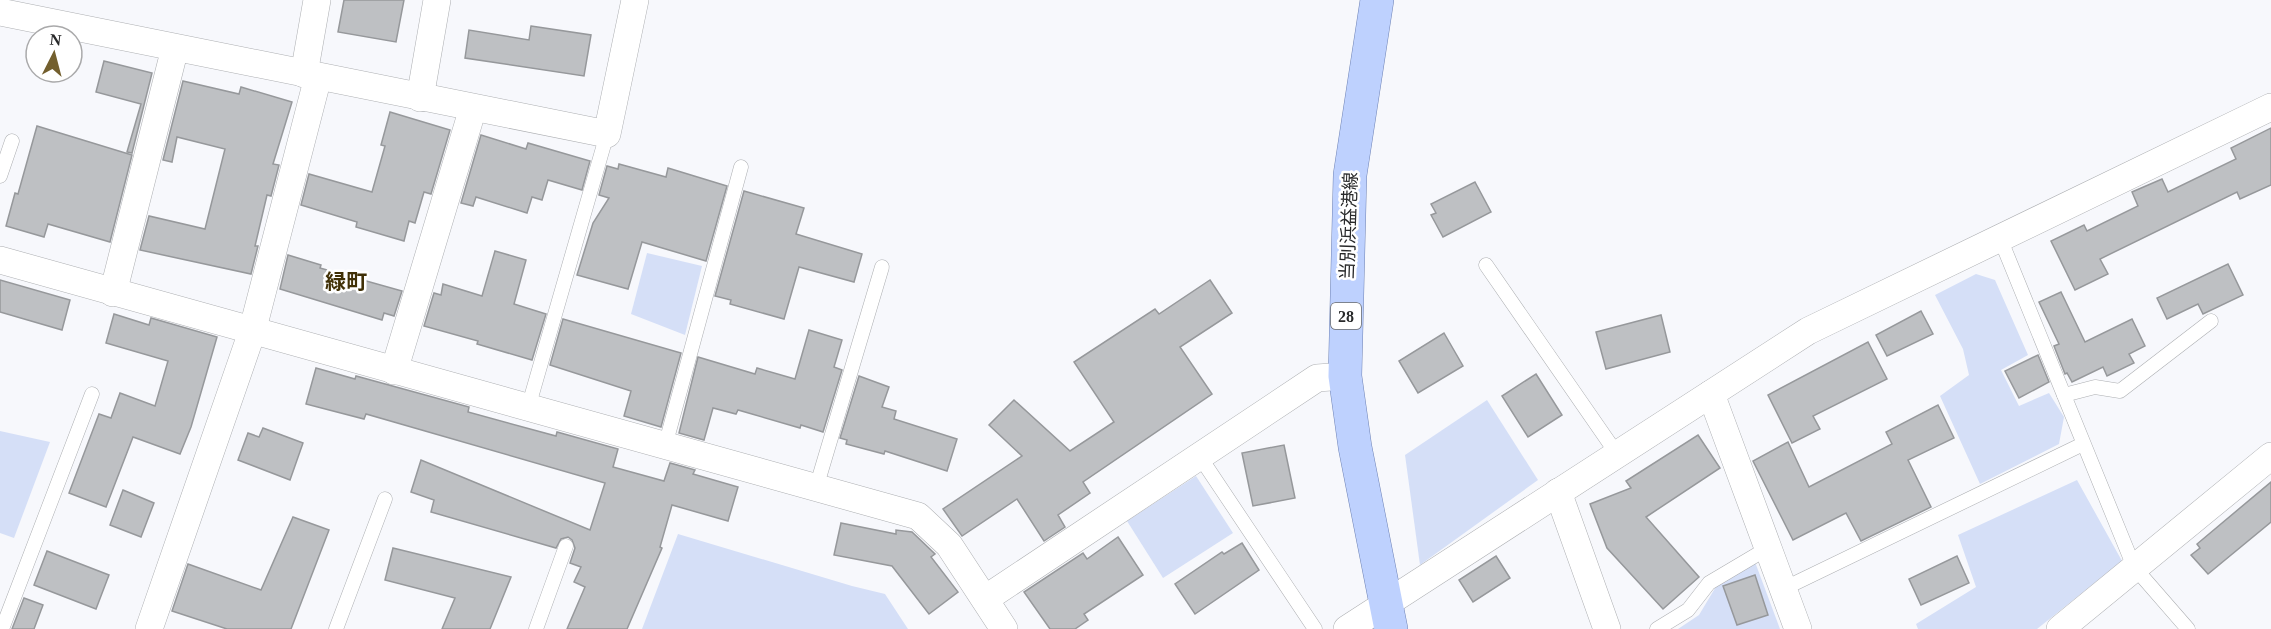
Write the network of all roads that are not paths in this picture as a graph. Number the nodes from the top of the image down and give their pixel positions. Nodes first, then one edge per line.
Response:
1 (317, 0) edge
2 (437, 0) edge
3 (635, 0) edge
4 (1377, 0) edge
5 (37, 9) edge
6 (0, 12) edge
7 (175, 48) junction
8 (311, 76) junction
9 (420, 98) junction
10 (2271, 107) edge
11 (473, 108) junction
12 (607, 134) junction
13 (12, 141) dead end
14 (741, 167) dead end
15 (0, 176) edge
16 (2000, 238) junction
17 (0, 261) edge
18 (1486, 265) dead end
19 (882, 267) dead end
20 (113, 293) junction
21 (2211, 321) dead end
22 (252, 332) junction
23 (394, 371) junction
24 (1345, 376) junction
25 (92, 394) dead end
26 (1711, 394) junction
27 (2064, 395) junction
28 (528, 408) junction
29 (2084, 444) junction
30 (665, 446) junction
31 (1617, 454) junction
32 (2271, 456) edge
33 (1200, 457) junction
34 (816, 488) junction
35 (1558, 492) junction
36 (385, 499) dead end
37 (566, 546) dead end
38 (1768, 548) junction
39 (2134, 567) junction
40 (1783, 589) junction
41 (985, 600) junction
42 (1389, 616) edge
43 (2, 629) edge
44 (149, 629) edge
45 (336, 629) edge
46 (536, 629) edge
47 (1004, 629) edge
48 (1315, 629) edge
49 (1347, 629) edge
50 (1607, 629) edge
51 (1657, 629) edge
52 (1798, 629) edge
53 (2060, 629) edge
54 (2188, 629) edge

1 - 8 street
2 - 9 street
3 - 12 street
4 - 24 main road, 当別浜益港線 / 28
5 - 6 street
5 - 7 street
7 - 8 street
7 - 20 street
8 - 9 street
8 - 22 street
9 - 11 street
10 - 16 street
11 - 12 street
11 - 23 street
12 - 28 lane
13 - 15 lane
14 - 30 lane
16 - 26 street
16 - 27 lane
17 - 20 street
18 - 31 lane
19 - 34 lane
20 - 22 street
21 - 27 lane
22 - 23 street
22 - 44 street
23 - 28 street
24 - 33 street
24 - 42 main road, 当別浜益港線 / 28
25 - 43 lane
26 - 31 street
26 - 38 street
27 - 29 lane
28 - 30 street
29 - 39 lane
29 - 40 lane
30 - 34 street
31 - 35 street
32 - 39 street
33 - 41 street
33 - 48 lane
34 - 41 street
35 - 42 street
35 - 50 street
36 - 45 lane
37 - 46 lane
38 - 40 street
38 - 51 lane
39 - 53 street
39 - 54 lane
40 - 52 street
41 - 47 street
42 - 49 street

